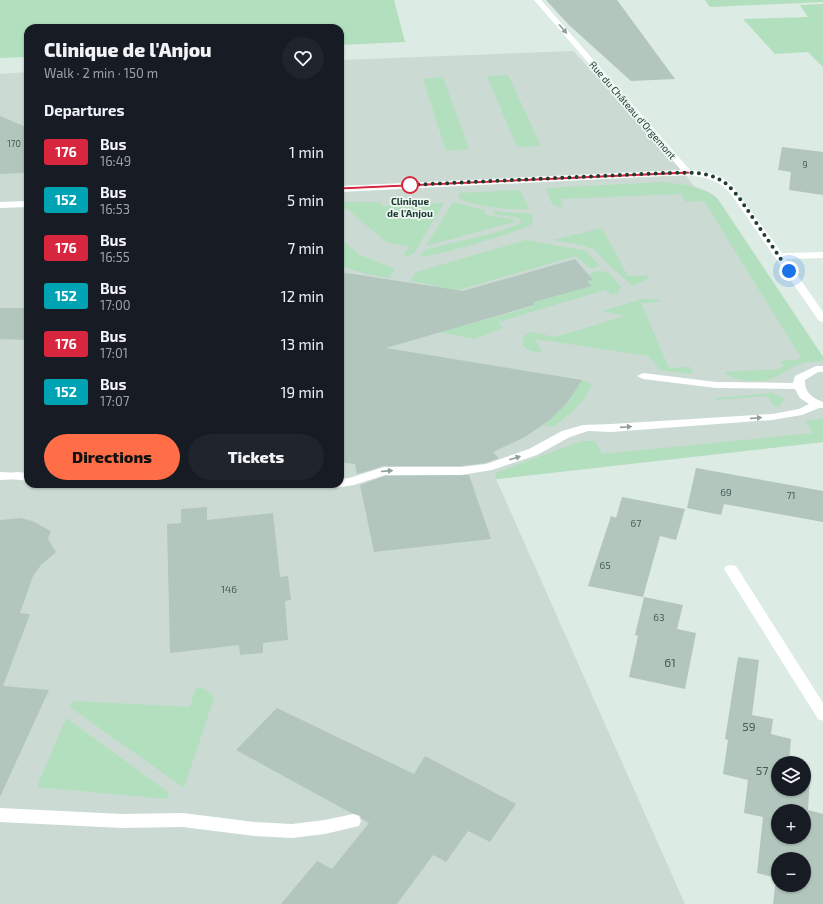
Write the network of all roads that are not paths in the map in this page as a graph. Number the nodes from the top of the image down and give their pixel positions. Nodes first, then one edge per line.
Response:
1 (537, 0) edge
2 (688, 173) junction
3 (344, 188) edge
4 (24, 204) edge
5 (0, 205) edge
6 (823, 255) edge
7 (778, 256) junction
8 (823, 319) edge
9 (823, 369) edge
10 (643, 376) dead end
11 (798, 386) junction
12 (820, 405) edge
13 (0, 476) edge
14 (22, 477) edge
15 (345, 483) edge
16 (731, 569) dead end
17 (823, 715) edge
18 (0, 815) edge
19 (353, 821) dead end

1 -> 2 street, Rue du Château d'Orgemont
2 - 3 street
2 - 7 street
4 - 5 street
6 - 7 street
7 - 8 street
9 - 11 street
10 - 11 street
11 - 12 street
15 -> 12 street
13 - 14 street
16 - 17 street
18 - 19 street

